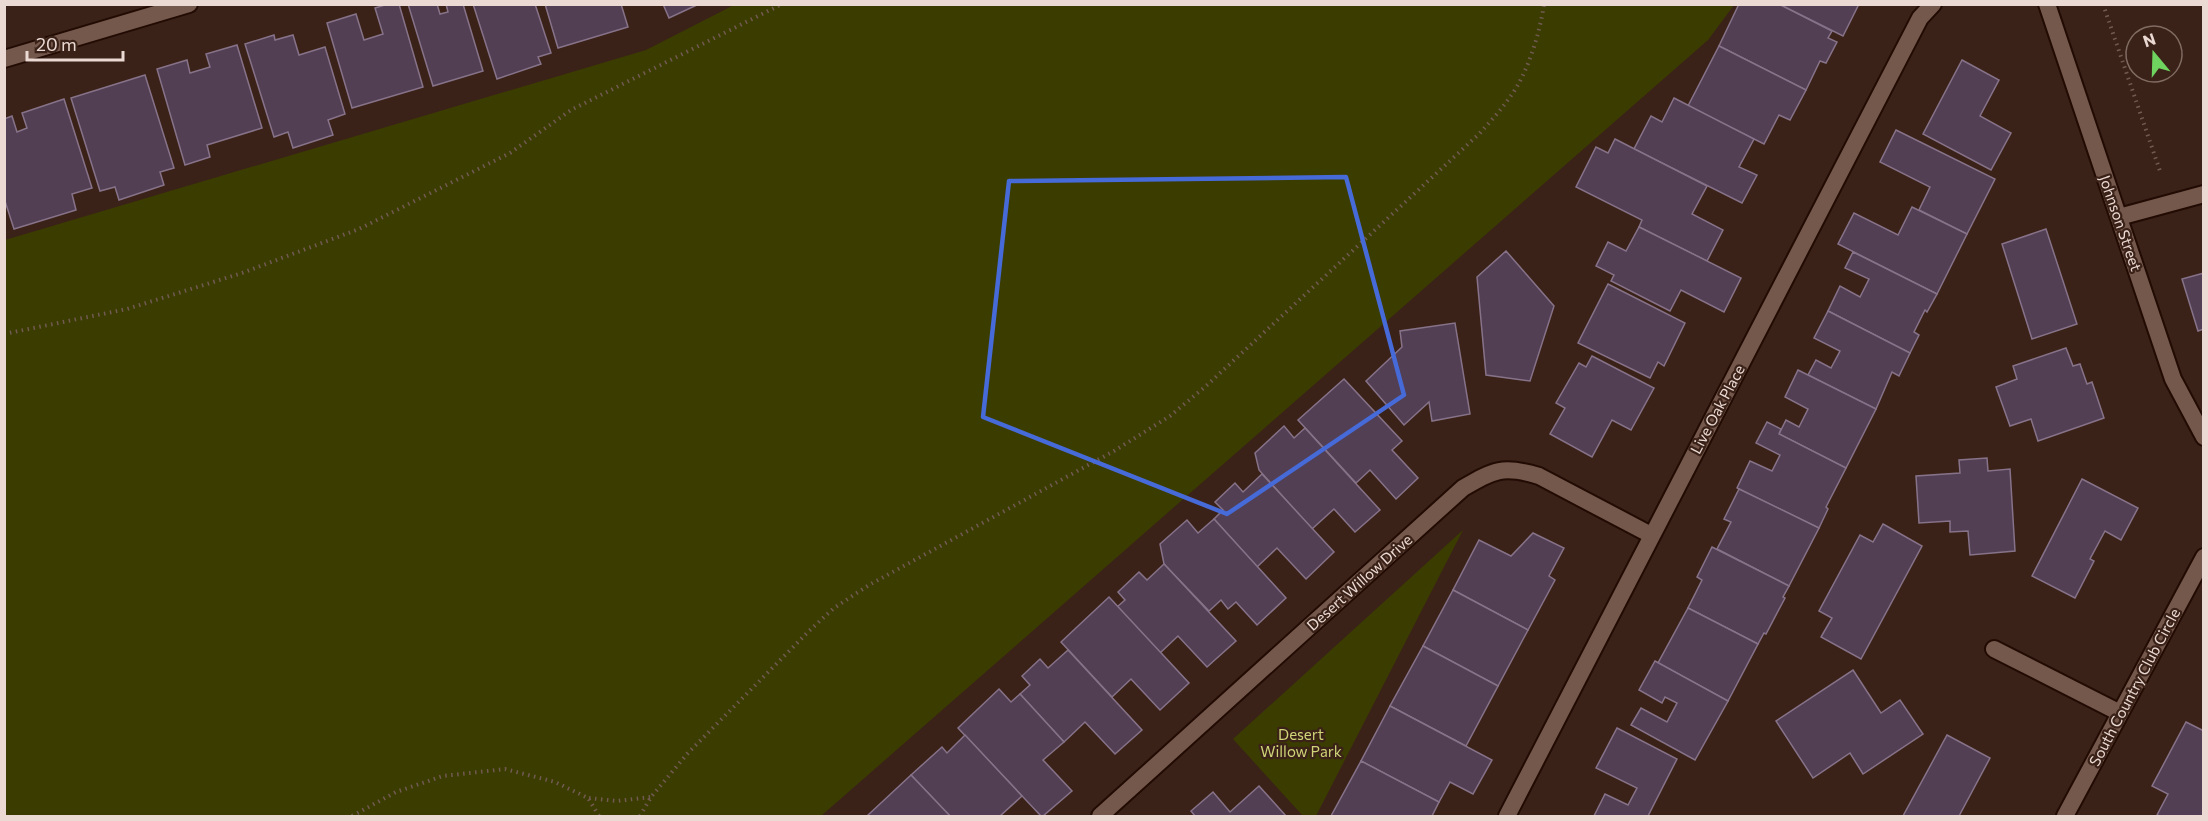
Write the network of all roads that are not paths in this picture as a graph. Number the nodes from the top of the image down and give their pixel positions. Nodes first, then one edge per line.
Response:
1 (189, 4) edge
2 (1933, 4) edge
3 (2047, 4) edge
4 (4, 59) edge
5 (2204, 194) edge
6 (2119, 217) junction
7 (2204, 437) edge
8 (1651, 535) junction
9 (2204, 557) edge
10 (1994, 648) dead end
11 (2120, 713) junction
12 (1100, 816) edge
13 (1507, 816) edge
14 (2065, 816) edge

1 - 4 street
2 - 8 street, Live Oak Place
3 - 6 street, Johnson Street
5 - 6 street
6 - 7 street, Johnson Street
8 - 12 street, Desert Willow Drive
8 - 13 street, Live Oak Place
9 - 11 street, South Country Club Circle
10 - 11 street
11 - 14 street, South Country Club Circle

